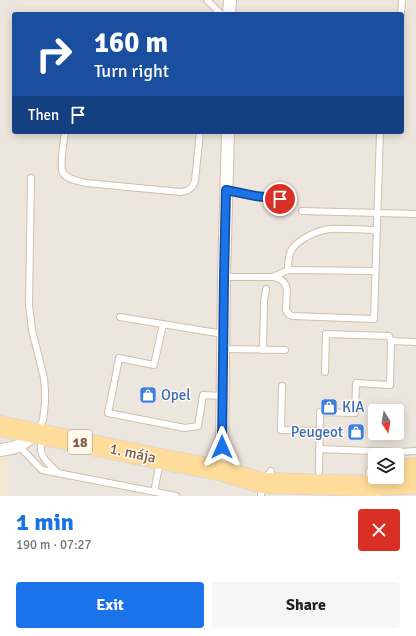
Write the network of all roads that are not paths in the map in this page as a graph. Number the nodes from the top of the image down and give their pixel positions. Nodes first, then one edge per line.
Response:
1 (207, 0) edge
2 (230, 0) edge
3 (402, 0) edge
4 (219, 12) edge
5 (230, 12) edge
6 (401, 12) edge
7 (65, 134) edge
8 (200, 134) edge
9 (228, 134) edge
10 (380, 134) edge
11 (31, 178) dead end
12 (226, 190) junction
13 (289, 200) dead end
14 (302, 211) dead end
15 (377, 213) junction
16 (416, 214) edge
17 (376, 230) junction
18 (288, 270) junction
19 (375, 271) junction
20 (224, 277) junction
21 (273, 277) junction
22 (266, 289) dead end
23 (120, 317) dead end
24 (163, 324) junction
25 (223, 334) junction
26 (391, 341) junction
27 (416, 342) edge
28 (223, 350) junction
29 (263, 350) junction
30 (285, 350) dead end
31 (325, 372) dead end
32 (282, 386) dead end
33 (223, 396) junction
34 (0, 426) edge
35 (319, 431) junction
36 (44, 435) junction
37 (19, 446) junction
38 (319, 449) junction
39 (0, 450) edge
40 (416, 451) edge
41 (160, 459) junction
42 (416, 468) edge
43 (404, 469) edge
44 (218, 470) junction
45 (319, 472) junction
46 (58, 473) junction
47 (368, 481) edge
48 (368, 482) edge
49 (404, 483) edge
50 (416, 483) edge
51 (265, 484) edge
52 (154, 492) junction
53 (176, 496) edge

1 - 4 lane
2 - 5 street
3 - 6 lane
7 - 8 lane
9 - 12 street
10 - 15 lane
11 - 36 lane
12 - 13 lane
12 - 20 street
14 - 15 lane
15 - 16 lane
15 - 17 lane
17 - 18 lane
17 - 19 lane
18 - 19 lane
18 - 21 lane
19 - 21 lane
20 - 21 lane
20 - 25 street
22 - 29 lane
23 - 24 lane
24 - 25 lane
24 - 33 lane
25 - 28 street
26 - 27 lane
26 - 31 lane
26 - 35 lane
28 - 29 lane
28 - 33 street
29 - 30 lane
32 - 35 lane
33 - 44 street
34 - 36 main road, 1. mája / 18
35 - 38 lane
36 - 37 street
36 - 41 main road, 1. mája / 18
36 - 46 lane
37 - 39 street
37 - 46 lane
38 - 40 lane
38 - 45 lane
41 - 44 main road, 1. mája / 18
41 - 52 lane
42 - 43 main road
44 - 51 main road, 1. mája / 18
45 - 47 main road, 1. mája / 18
45 - 51 main road, 1. mája / 18
46 - 52 lane
48 - 51 main road, 1. mája / 18
49 - 50 main road, 1. mája / 18
52 - 53 lane

